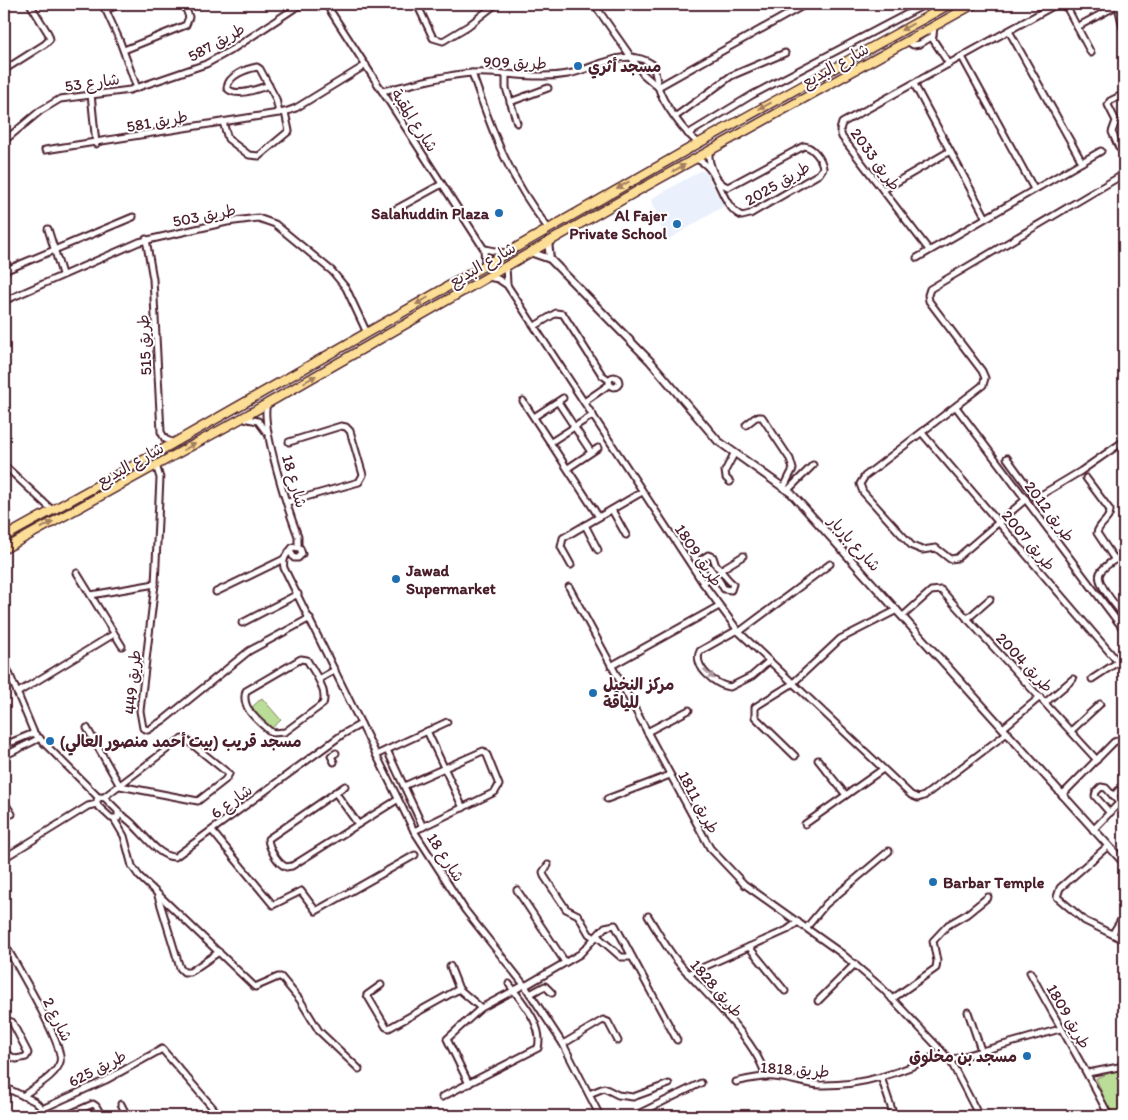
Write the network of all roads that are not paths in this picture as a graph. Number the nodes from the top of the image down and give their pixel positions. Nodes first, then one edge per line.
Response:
1 (30, 4) edge
2 (103, 4) edge
3 (121, 4) edge
4 (184, 4) edge
5 (301, 4) edge
6 (326, 4) edge
7 (417, 4) edge
8 (496, 4) edge
9 (594, 4) edge
10 (806, 4) edge
11 (926, 4) edge
12 (950, 4) edge
13 (974, 4) edge
14 (1118, 4) edge
15 (105, 10) junction
16 (934, 26) junction
17 (1077, 27) junction
18 (1124, 30) edge
19 (1009, 31) junction
20 (932, 38) junction
21 (907, 41) junction
22 (124, 50) junction
23 (785, 53) dead end
24 (1090, 53) dead end
25 (632, 57) junction
26 (962, 57) junction
27 (949, 64) junction
28 (366, 65) junction
29 (4, 68) edge
30 (472, 73) junction
31 (506, 75) junction
32 (914, 84) junction
33 (269, 86) junction
34 (658, 87) junction
35 (137, 88) junction
36 (548, 88) dead end
37 (382, 91) junction
38 (91, 94) junction
39 (1124, 94) edge
40 (510, 102) junction
41 (282, 112) junction
42 (675, 117) junction
43 (223, 122) junction
44 (517, 123) dead end
45 (688, 134) junction
46 (4, 141) edge
47 (699, 143) junction
48 (96, 144) junction
49 (1120, 148) dead end
50 (45, 150) dead end
51 (709, 151) junction
52 (950, 151) junction
53 (1101, 151) dead end
54 (695, 159) junction
55 (1082, 162) junction
56 (1124, 174) edge
57 (442, 184) junction
58 (733, 186) junction
59 (1034, 189) junction
60 (883, 190) junction
61 (726, 199) junction
62 (391, 212) dead end
63 (985, 216) junction
64 (133, 217) dead end
65 (548, 228) junction
66 (48, 229) dead end
67 (146, 239) junction
68 (548, 241) junction
69 (484, 249) junction
70 (929, 250) junction
71 (55, 251) junction
72 (530, 252) junction
73 (504, 253) junction
74 (917, 258) dead end
75 (550, 259) junction
76 (485, 264) junction
77 (506, 266) junction
78 (4, 271) edge
79 (62, 274) junction
80 (488, 277) junction
81 (507, 285) junction
82 (448, 286) junction
83 (454, 296) junction
84 (4, 301) edge
85 (535, 326) junction
86 (367, 333) junction
87 (563, 398) dead end
88 (523, 401) dead end
89 (558, 402) junction
90 (584, 402) junction
91 (268, 403) junction
92 (956, 407) junction
93 (593, 415) junction
94 (534, 417) junction
95 (242, 418) junction
96 (746, 425) dead end
97 (574, 427) junction
98 (922, 433) junction
99 (269, 438) junction
100 (1124, 441) edge
101 (289, 442) dead end
102 (551, 442) junction
103 (174, 443) junction
104 (598, 448) dead end
105 (591, 452) junction
106 (734, 454) junction
107 (1007, 458) dead end
108 (156, 465) junction
109 (813, 465) dead end
110 (4, 466) edge
111 (568, 468) junction
112 (1086, 478) dead end
113 (730, 482) dead end
114 (786, 488) junction
115 (642, 492) junction
116 (1026, 500) junction
117 (288, 502) junction
118 (52, 510) junction
119 (612, 510) junction
120 (599, 517) junction
121 (998, 523) junction
122 (585, 525) junction
123 (626, 535) dead end
124 (4, 537) edge
125 (294, 548) junction
126 (4, 549) edge
127 (598, 550) dead end
128 (1124, 553) edge
129 (743, 556) dead end
130 (294, 558) junction
131 (284, 559) junction
132 (702, 559) junction
133 (1115, 560) junction
134 (697, 563) dead end
135 (830, 564) dead end
136 (571, 566) dead end
137 (714, 566) junction
138 (722, 570) junction
139 (286, 572) junction
140 (77, 573) dead end
141 (714, 575) junction
142 (703, 583) junction
143 (155, 584) junction
144 (569, 587) dead end
145 (216, 592) dead end
146 (298, 594) junction
147 (91, 595) junction
148 (990, 599) dead end
149 (719, 606) junction
150 (897, 610) junction
151 (903, 616) junction
152 (1124, 616) edge
153 (310, 618) junction
154 (968, 619) junction
155 (242, 623) dead end
156 (1124, 630) edge
157 (738, 631) junction
158 (114, 634) junction
159 (122, 646) dead end
160 (1124, 658) edge
161 (4, 662) edge
162 (768, 662) junction
163 (1118, 662) junction
164 (611, 666) junction
165 (335, 670) junction
166 (319, 679) junction
167 (1073, 679) dead end
168 (1092, 679) dead end
169 (792, 684) junction
170 (18, 694) junction
171 (1040, 696) junction
172 (1046, 702) junction
173 (1100, 704) dead end
174 (689, 710) dead end
175 (447, 722) dead end
176 (361, 724) junction
177 (87, 728) dead end
178 (1005, 730) junction
179 (1072, 730) junction
180 (427, 731) junction
181 (647, 732) junction
182 (34, 733) junction
183 (40, 738) junction
184 (4, 743) edge
185 (1124, 744) edge
186 (324, 748) junction
187 (387, 750) junction
188 (376, 755) junction
189 (4, 756) edge
190 (795, 756) dead end
191 (818, 760) dead end
192 (1097, 760) junction
193 (334, 762) dead end
194 (444, 768) junction
195 (883, 769) junction
196 (670, 775) junction
197 (120, 786) junction
198 (345, 786) dead end
199 (404, 786) junction
200 (1118, 790) dead end
201 (336, 792) junction
202 (846, 795) junction
203 (1062, 795) junction
204 (1113, 796) junction
205 (607, 799) dead end
206 (100, 800) junction
207 (397, 800) junction
208 (4, 802) edge
209 (1120, 803) junction
210 (111, 804) junction
211 (463, 808) junction
212 (1124, 808) edge
213 (104, 811) junction
214 (1110, 813) junction
215 (12, 814) dead end
216 (119, 814) junction
217 (114, 819) junction
218 (358, 824) junction
219 (805, 824) dead end
220 (423, 827) junction
221 (1093, 830) junction
222 (212, 831) junction
223 (414, 831) junction
224 (1108, 846) junction
225 (889, 851) dead end
226 (415, 855) dead end
227 (4, 858) edge
228 (1124, 864) edge
229 (548, 865) dead end
230 (517, 890) dead end
231 (158, 896) junction
232 (988, 897) dead end
233 (1124, 915) edge
234 (648, 916) dead end
235 (798, 922) junction
236 (807, 928) junction
237 (1113, 933) junction
238 (596, 937) junction
239 (1124, 940) edge
240 (4, 943) edge
241 (749, 947) junction
242 (219, 952) junction
243 (631, 957) junction
244 (565, 962) junction
245 (855, 964) junction
246 (450, 966) dead end
247 (1030, 972) dead end
248 (688, 974) junction
249 (510, 984) dead end
250 (382, 985) dead end
251 (524, 985) junction
252 (459, 989) junction
253 (514, 990) junction
254 (785, 991) dead end
255 (552, 993) dead end
256 (530, 994) junction
257 (892, 999) junction
258 (818, 1001) dead end
259 (481, 1008) junction
260 (968, 1012) dead end
261 (4, 1020) edge
262 (1060, 1029) junction
263 (677, 1040) dead end
264 (618, 1041) dead end
265 (563, 1044) junction
266 (981, 1050) junction
267 (4, 1053) edge
268 (941, 1053) junction
269 (950, 1060) junction
270 (1124, 1066) edge
271 (359, 1069) dead end
272 (1088, 1072) junction
273 (766, 1077) junction
274 (881, 1077) junction
275 (736, 1082) dead end
276 (701, 1083) dead end
277 (469, 1084) junction
278 (669, 1084) dead end
279 (4, 1087) edge
280 (589, 1094) junction
281 (23, 1096) junction
282 (442, 1098) dead end
283 (121, 1104) dead end
284 (44, 1108) junction
285 (51, 1116) edge
286 (65, 1116) edge
287 (102, 1116) edge
288 (127, 1116) edge
289 (220, 1116) edge
290 (600, 1116) edge
291 (634, 1116) edge
292 (894, 1116) edge
293 (979, 1116) edge
294 (1109, 1116) edge

1 - 29 street
2 - 15 street, شارع 53
3 - 15 street
4 - 22 street
5 - 35 street, طريق 587
6 - 28 street, شارع المقبة
7 - 8 street
9 - 25 street
10 - 34 street
11 - 45 street
12 -> 47 main road, شارع البديع
13 - 16 main road, شارع البديع
14 - 17 street
14 - 18 street
15 - 22 street, شارع 53
16 - 20 street
16 - 21 main road, شارع البديع
17 - 19 street, طريق 2033
17 - 24 street, طريق 2033
19 - 26 street, طريق 2033
19 - 55 street
20 - 21 street
20 - 27 street
21 - 51 main road, شارع البديع
22 - 35 street, شارع 53
23 - 42 street
25 - 31 street, طريق 909
25 - 34 street
25 - 34 street, طريق 909
26 - 27 street, طريق 2033
26 - 59 street
27 - 32 street, طريق 2033
28 - 37 street, شارع المقبة
28 - 41 street, طريق 581
30 - 31 street, طريق 909
30 - 37 street, طريق 909
30 - 65 street
31 - 40 street
32 - 52 street
32 - 60 street, طريق 2033
33 - 33 street
33 - 41 street
34 - 42 street
35 - 38 street, شارع 53
36 - 40 street
37 - 57 street, شارع المقبة
38 - 46 street, شارع 53
38 - 48 street
39 - 49 street
40 - 44 street
41 - 43 street, طريق 581
41 - 43 street
42 - 45 street
43 - 48 street, طريق 581
45 - 47 street
47 -> 65 main road, شارع البديع
48 - 50 street, طريق 581
51 - 54 main road, شارع البديع
51 - 58 street, طريق 2025
52 - 60 street
52 - 63 street
53 - 55 street
54 - 61 street, طريق 2025
68 -> 54 main road, شارع البديع
55 - 59 street
56 - 92 street
57 - 62 street
57 - 69 street, شارع المقبة
58 - 61 street, طريق 2025
58 - 61 street, طريق 2025
59 - 63 street
60 - 70 street, طريق 2033
63 - 70 street
64 - 71 street
65 - 73 main road, شارع البديع
66 - 71 street
67 - 79 street, طريق 503
67 - 86 street, طريق 503
67 - 103 street, طريق 515
68 - 72 main road, شارع البديع
68 - 75 street
69 - 73 street
69 - 76 street, شارع المقبة
70 - 74 street
71 - 78 street
71 - 79 street
72 - 75 street, شارع باربار
72 - 77 main road, شارع البديع
73 - 76 main road, شارع البديع
75 - 106 street, شارع باربار
76 - 82 main road, شارع البديع
77 - 80 main road, شارع البديع
77 - 81 street
79 - 84 street, طريق 503
80 - 81 street
80 - 83 main road, شارع البديع
81 - 85 street, طريق 1809
82 - 83 main road
82 -> 86 main road, شارع البديع
91 -> 83 main road, شارع البديع
85 - 90 street, طريق 1809
85 - 90 street
86 - 103 main road, شارع البديع
87 - 89 street
88 - 94 street
89 - 94 street
89 - 97 street
90 - 93 street, طريق 1809
91 - 95 main road, شارع البديع
91 - 99 street, شارع 18
92 - 98 street
92 - 116 street, طريق 2012
93 - 97 street
93 - 115 street, طريق 1809
94 - 102 street
95 - 99 street, شارع 18
108 -> 95 main road, شارع البديع
96 - 114 street
97 - 102 street
97 - 105 street
98 - 121 street, طريق 2007
98 - 121 street
99 - 117 street, شارع 18
100 - 107 street
101 - 117 street
102 - 111 street
103 - 118 main road, شارع البديع
104 - 105 street
105 - 111 street
106 - 113 street
106 - 114 street, شارع باربار
126 -> 108 main road, شارع البديع
108 - 143 street, طريق 449
109 - 114 street
110 - 118 street
111 - 120 street
112 - 133 street
114 - 150 street, شارع باربار
115 - 119 street
115 - 142 street, طريق 1809
116 - 121 street
116 - 156 street, طريق 2012
117 - 125 street, شارع 18
118 - 124 main road, شارع البديع
119 - 120 street
119 - 123 street
120 - 122 street
121 - 163 street, طريق 2007
122 - 127 street
122 - 136 street
125 - 130 street
125 - 130 street
125 - 131 street
128 - 133 street
129 - 138 street
130 - 139 street
131 - 139 street, شارع 18
131 - 145 street
132 - 134 street
132 - 137 street
132 - 137 street
133 - 152 street
135 - 157 street
137 - 138 street
137 - 141 street
138 - 141 street
139 - 146 street, شارع 18
140 - 147 street
141 - 142 street
142 - 149 street, طريق 1809
143 - 147 street
143 - 153 street, طريق 449
144 - 164 street, طريق 1811
146 - 153 street, شارع 18
146 - 155 street
147 - 158 street
148 - 154 street
149 - 157 street, طريق 1809
149 - 164 street
150 - 151 street, شارع باربار
150 - 169 street
151 - 154 street, طريق 2004
151 - 178 street, شارع باربار
153 - 165 street, شارع 18
154 - 171 street, طريق 2004
157 - 162 street, طريق 1809
157 -> 162 street
158 - 159 street
158 - 170 street
160 - 163 street
161 - 170 street
162 - 169 street, طريق 1809
163 - 168 street
164 - 181 street, طريق 1811
165 - 166 street
165 - 176 street, شارع 18
166 - 166 street
167 - 172 street
169 - 190 street
169 - 195 street, طريق 1809
170 - 182 street
171 - 172 street, طريق 2004
171 - 178 street, طريق 1809
172 - 179 street, طريق 2004
173 - 179 street
174 - 181 street
175 - 180 street
176 - 186 street, شارع 6
176 - 188 street, شارع 18
177 - 197 street
178 - 195 street, طريق 1809
178 - 203 street, شارع باربار
179 - 192 street, طريق 2004
180 - 187 street
180 - 194 street
181 - 196 street, طريق 1811
182 - 183 street
182 - 184 street
183 - 189 street
183 - 206 street
185 - 192 street
186 - 193 street
186 - 222 street, شارع 6
187 - 188 street
187 - 199 street
188 - 207 street, شارع 18
191 - 202 street
192 - 203 street
194 - 199 street
194 - 211 street
194 - 211 street
195 - 202 street
196 - 205 street
196 - 235 street, طريق 1811
197 - 197 street
197 - 206 street
198 - 201 street
199 - 220 street
200 - 204 street
201 - 218 street
201 - 218 street
202 - 219 street
203 - 221 street, شارع باربار
204 - 209 street
204 - 214 street
206 - 210 street, شارع 6
206 - 213 street
206 - 227 street
207 - 218 street
207 - 223 street, شارع 18
208 - 215 street
209 - 212 street
209 - 214 street
210 - 213 street
210 - 216 street, شارع 6
211 - 220 street
213 - 217 street
214 - 221 street
216 - 217 street
216 - 222 street, شارع 6
217 - 231 street
220 - 223 street
221 - 224 street, شارع باربار
222 - 226 street
223 - 251 street, شارع 18
224 - 228 street, شارع باربار
224 - 237 street
225 - 236 street
229 - 238 street
230 - 244 street
231 - 242 street
231 - 242 street
232 - 257 street
233 - 237 street
234 - 248 street, طريق 1828
235 - 236 street, طريق 1811
235 - 241 street
236 - 245 street, طريق 1811
237 - 239 street
238 - 243 street
238 - 243 street
238 - 244 street
240 - 281 street, شارع 2
241 - 248 street
241 - 254 street
242 - 271 street
243 - 263 street
244 - 251 street
245 - 257 street, طريق 1811
245 - 258 street
246 - 252 street
247 - 262 street, طريق 1809
248 - 273 street, طريق 1828
249 - 253 street
250 - 252 street
251 - 253 street
251 - 256 street, شارع 18
252 - 259 street
253 - 259 street
253 - 277 street
255 - 256 street
256 - 265 street, شارع 18
257 - 268 street, طريق 1811
259 - 277 street
260 - 266 street
261 - 267 street
262 - 266 street
262 - 272 street, طريق 1809
264 - 265 street
265 - 280 street, شارع 18
266 - 269 street
268 - 269 street, طريق 1811
268 - 274 street, طريق 1818
269 - 293 street, طريق 1811
270 - 272 street, طريق 1809
272 - 294 street, طريق 1809
273 - 274 street, طريق 1818
273 - 275 street, طريق 1818
274 - 292 street
276 - 291 street
277 - 282 street
278 - 280 street
279 - 281 street
280 - 290 street, شارع 18
281 - 284 street
283 - 288 street
284 - 285 street
284 - 289 street, طريق 625
286 - 287 street

